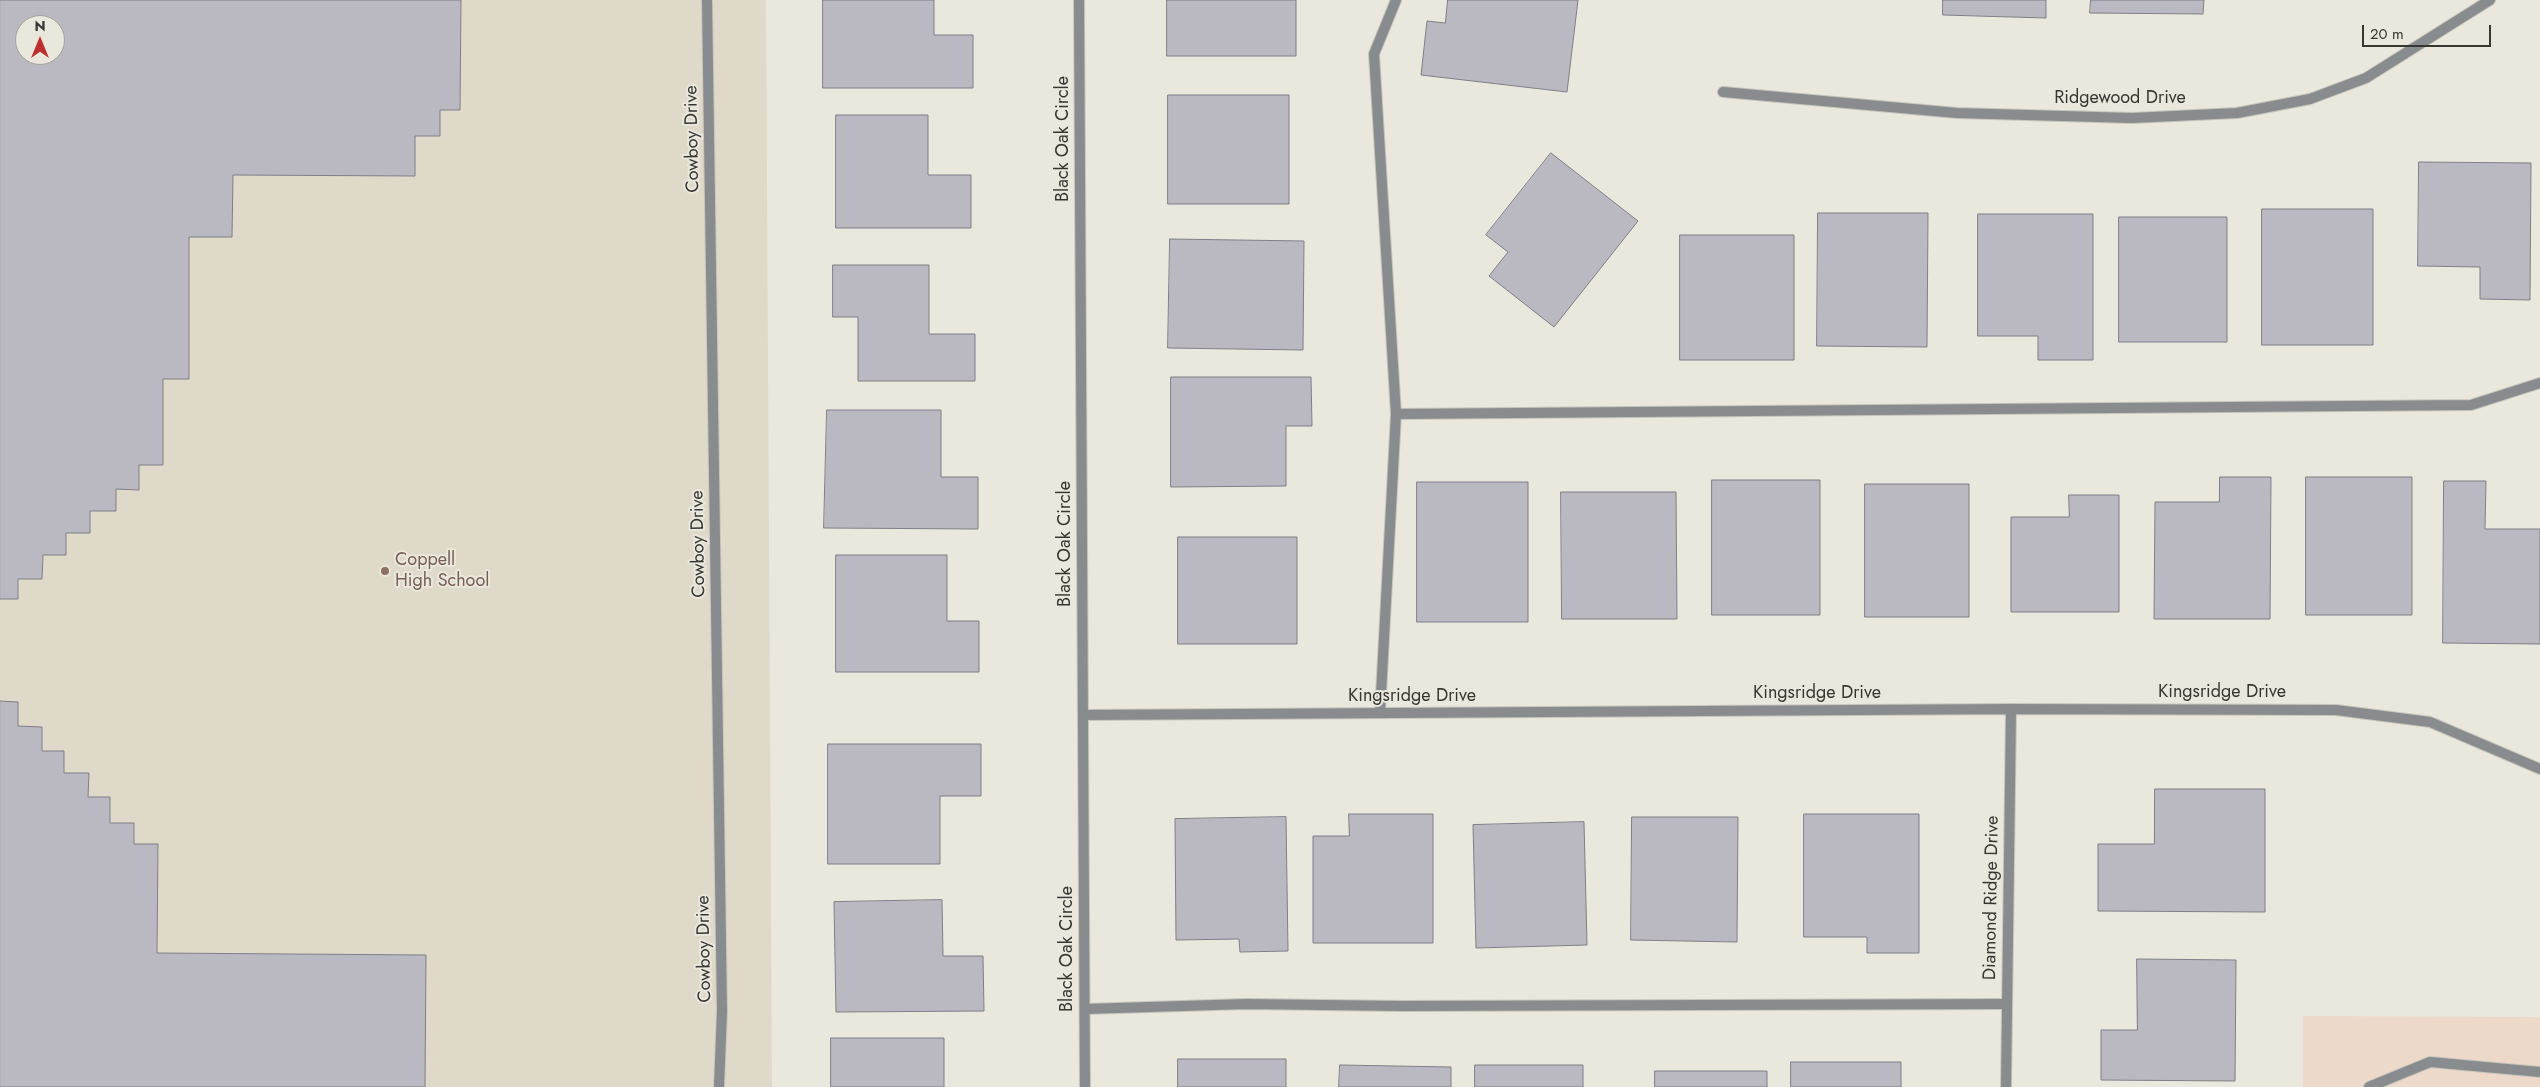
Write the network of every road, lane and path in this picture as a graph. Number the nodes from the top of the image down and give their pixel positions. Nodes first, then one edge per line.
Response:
1 (707, 0) edge
2 (1079, 0) edge
3 (1396, 0) edge
4 (2490, 0) edge
5 (2478, 3) edge
6 (1723, 92) dead end
7 (2540, 383) edge
8 (1396, 414) junction
9 (2011, 709) junction
10 (1380, 713) junction
11 (1084, 715) junction
12 (2540, 769) edge
13 (2007, 1004) junction
14 (1085, 1009) junction
15 (2540, 1072) edge
16 (719, 1087) edge
17 (1085, 1087) edge
18 (2006, 1087) edge
19 (2369, 1087) edge

1 - 16 street, Cowboy Drive
2 - 11 street, Black Oak Circle
3 - 8 street
4 - 5 street, Ridgewood Drive
5 - 6 street, Ridgewood Drive
7 - 8 street
8 - 10 street
9 - 10 street, Kingsridge Drive
9 - 12 street, Kingsridge Drive
9 - 13 street, Diamond Ridge Drive
10 - 11 street, Kingsridge Drive
11 - 14 street, Black Oak Circle
13 - 14 street
13 - 18 street, Diamond Ridge Drive
14 - 17 street, Black Oak Circle
15 - 19 street

